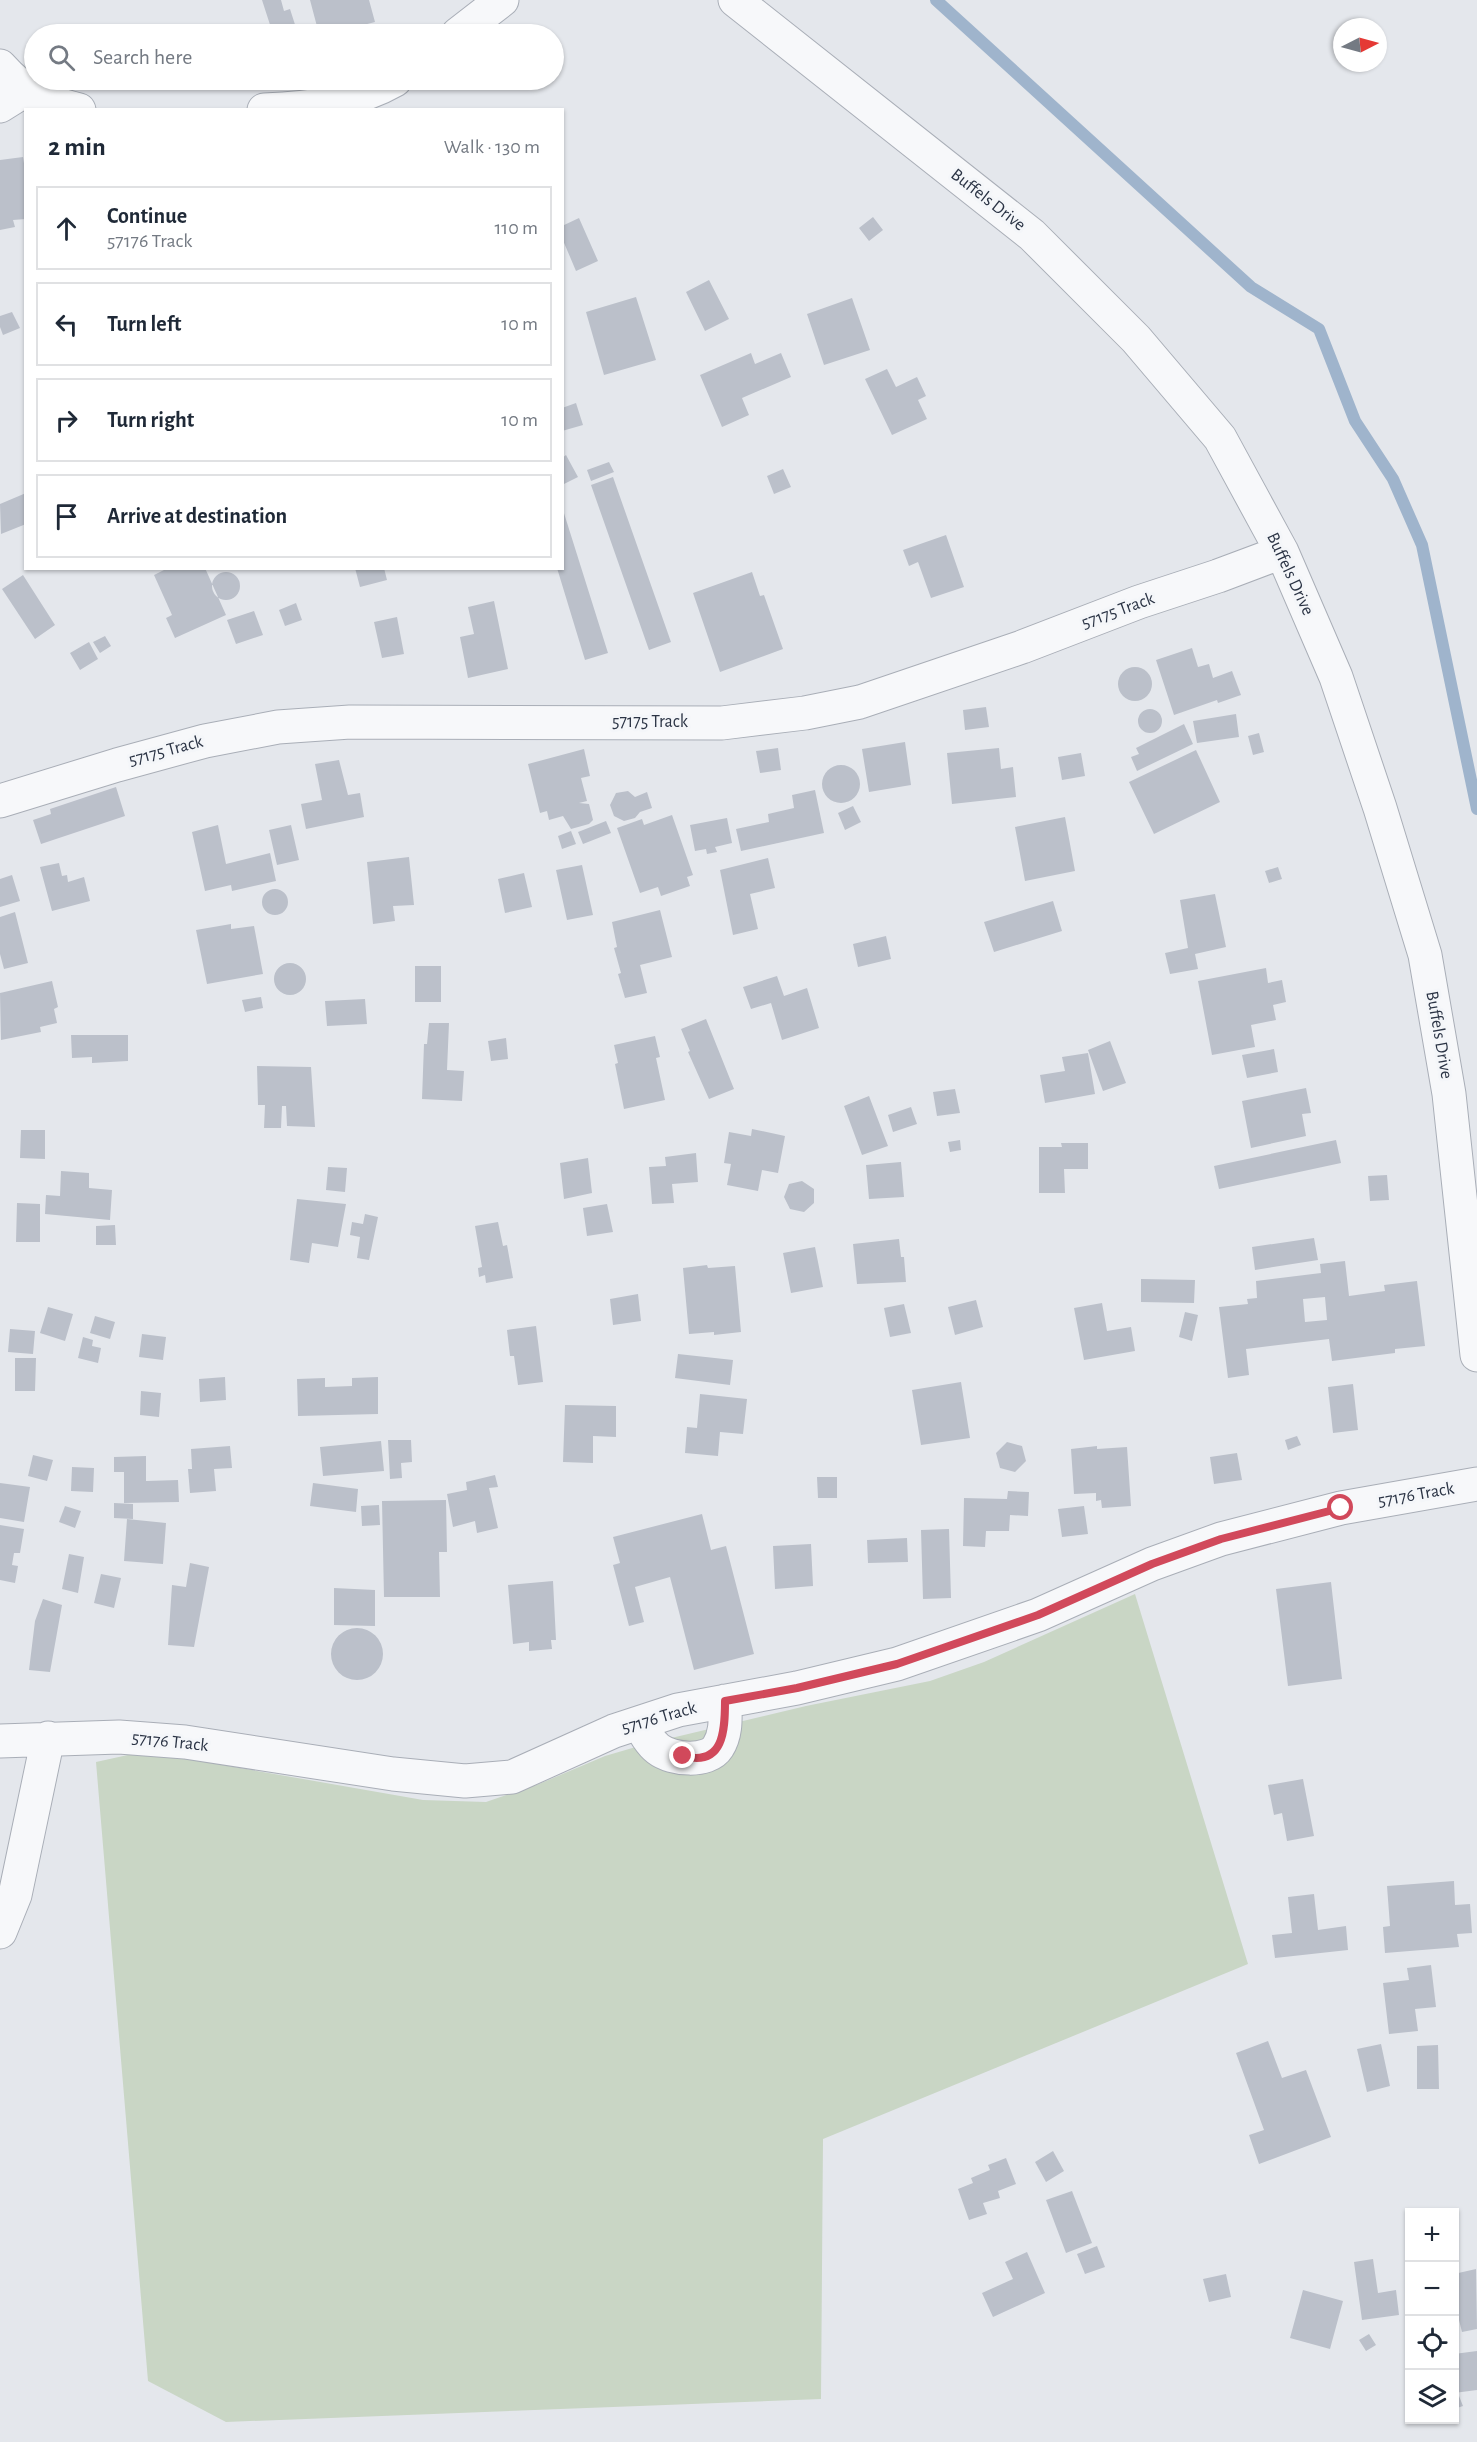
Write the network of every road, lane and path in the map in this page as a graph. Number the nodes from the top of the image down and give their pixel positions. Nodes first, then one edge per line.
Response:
1 (502, 0) edge
2 (735, 0) edge
3 (471, 24) edge
4 (0, 66) edge
5 (378, 90) edge
6 (12, 98) edge
7 (71, 108) edge
8 (286, 108) edge
9 (1282, 552) junction
10 (0, 801) edge
11 (1477, 1355) edge
12 (1477, 1484) edge
13 (725, 1701) junction
14 (639, 1723) junction
15 (48, 1738) junction
16 (0, 1741) edge
17 (0, 1932) edge

1 - 3 street
2 - 9 street, Buffels Drive
4 - 6 street
5 - 8 street
6 - 7 street
9 - 10 street, 57175 Track
9 - 11 street, Buffels Drive
12 - 13 street, 57176 Track
13 - 14 street, 57176 Track
13 - 14 street
14 - 15 street, 57176 Track
15 - 16 street, 57176 Track
15 - 17 street

